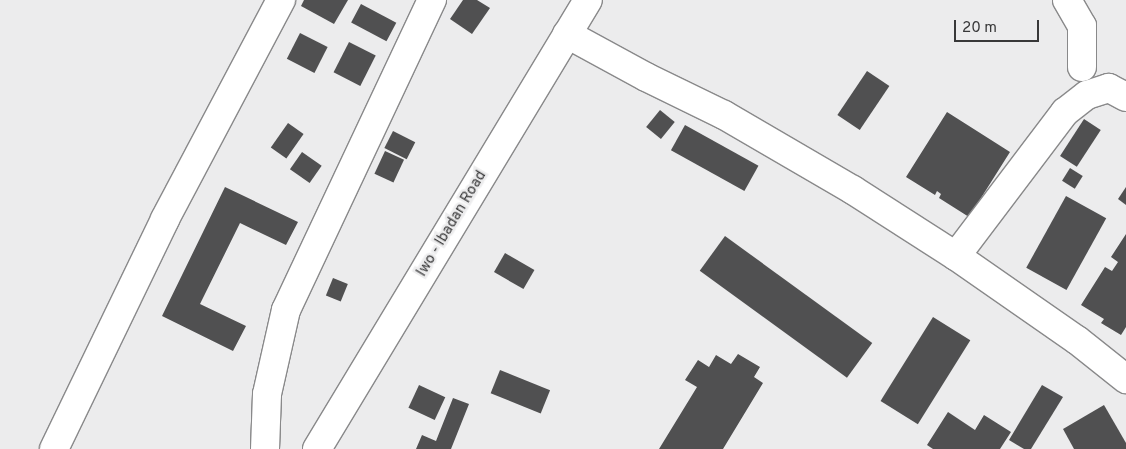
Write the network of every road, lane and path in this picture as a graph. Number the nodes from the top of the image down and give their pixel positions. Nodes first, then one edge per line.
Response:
1 (281, 0) edge
2 (432, 0) edge
3 (588, 0) edge
4 (1067, 0) edge
5 (567, 34) junction
6 (1082, 67) dead end
7 (1126, 97) edge
8 (956, 256) junction
9 (1126, 378) edge
10 (54, 449) edge
11 (265, 449) edge
12 (317, 449) edge

1 - 10 street
2 - 11 street
3 - 5 street, Iwo - Ibadan Road
4 - 6 street
5 - 8 street
5 - 12 street, Iwo - Ibadan Road
7 - 8 street
8 - 9 street

